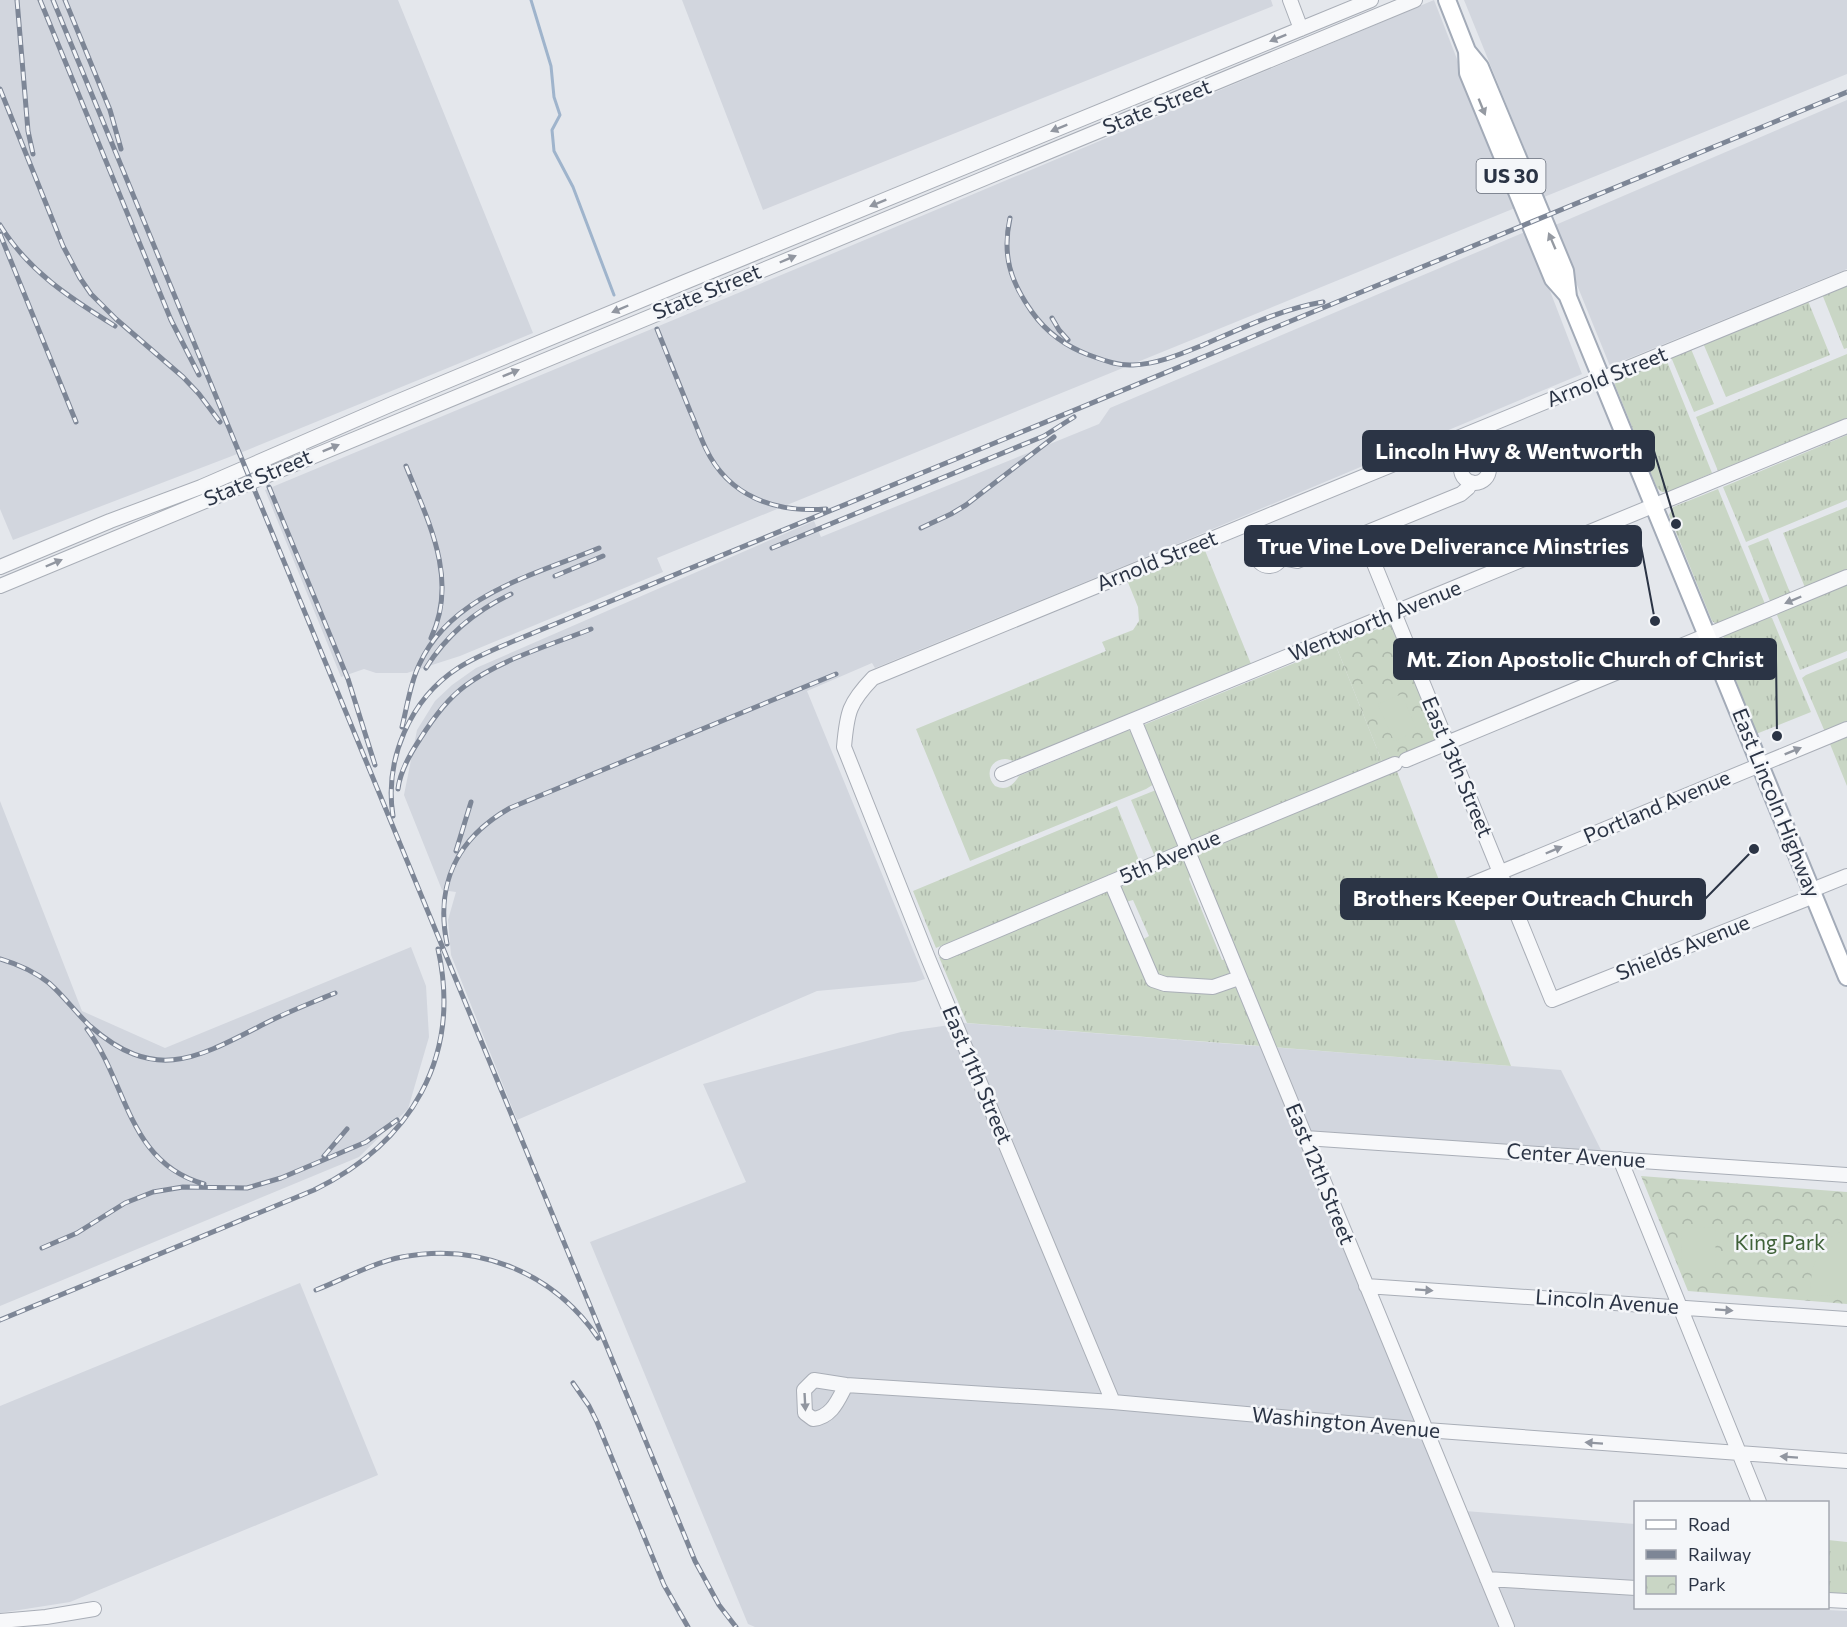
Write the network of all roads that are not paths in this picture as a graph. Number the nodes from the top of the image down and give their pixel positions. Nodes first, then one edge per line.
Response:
1 (1290, 0) edge
2 (1371, 0) edge
3 (1415, 0) edge
4 (1447, 0) edge
5 (1340, 6) edge
6 (1348, 27) junction
7 (1301, 28) junction
8 (1847, 278) edge
9 (1602, 379) junction
10 (1847, 426) edge
11 (1471, 482) dead end
12 (1654, 506) junction
13 (1362, 534) junction
14 (1281, 558) dead end
15 (0, 567) edge
16 (1847, 577) edge
17 (0, 585) edge
18 (1394, 614) junction
19 (1707, 635) junction
20 (1134, 720) junction
21 (1847, 729) edge
22 (1447, 743) junction
23 (844, 747) joint
24 (1760, 764) junction
25 (1002, 774) dead end
26 (1186, 850) junction
27 (1500, 872) junction
28 (1847, 876) edge
29 (1112, 882) junction
30 (1813, 893) junction
31 (1448, 894) dead end
32 (946, 952) dead end
33 (1843, 955) edge
34 (1847, 977) edge
35 (1239, 978) junction
36 (1552, 1000) joint
37 (1305, 1138) junction
38 (1620, 1159) junction
39 (1847, 1175) edge
40 (1366, 1286) junction
41 (1680, 1307) junction
42 (1847, 1319) edge
43 (846, 1385) dead end
44 (1113, 1402) junction
45 (1426, 1430) junction
46 (1739, 1453) junction
47 (1847, 1461) edge
48 (1758, 1501) edge
49 (1487, 1579) junction
50 (1634, 1588) edge
51 (1829, 1600) edge
52 (1847, 1601) edge
53 (94, 1609) dead end
54 (0, 1621) edge
55 (1506, 1627) edge

1 - 7 street
2 - 5 street, State Street
3 - 6 street, State Street
4 - 9 main road, East Lincoln Highway / US 30
5 - 6 street
5 - 7 street, State Street
17 -> 6 street, State Street
7 -> 15 street, State Street
8 - 9 street, Arnold Street
9 - 12 main road, East Lincoln Highway / US 30
9 - 23 street, Arnold Street
10 - 12 street, Wentworth Avenue
11 - 13 street
12 - 18 street, Wentworth Avenue
12 - 19 main road, East Lincoln Highway / US 30
13 - 14 street
13 - 18 street, East 13th Street
16 -> 19 street, 5th Avenue
18 - 20 street, Wentworth Avenue
18 - 22 street, East 13th Street
19 - 22 street, 5th Avenue
19 - 24 main road, East Lincoln Highway / US 30
20 - 25 street, Wentworth Avenue
20 - 26 street, East 12th Street
24 -> 21 street, Portland Avenue
22 - 26 street, 5th Avenue
22 - 27 street, East 13th Street
23 - 44 street, East 11th Street
27 -> 24 street, Portland Avenue
24 - 30 main road, East Lincoln Highway / US 30
26 - 29 street, 5th Avenue
26 - 35 street, East 12th Street
27 - 31 street, Portland Avenue
27 - 36 street, East 13th Street
28 - 30 street, Shields Avenue
29 - 32 street, 5th Avenue
29 - 35 street
30 - 33 main road, East Lincoln Highway / US 30
30 - 36 street, Shields Avenue
33 - 34 main road, East Lincoln Highway / US 30
35 - 37 street, East 12th Street
37 - 38 street, Center Avenue
37 - 40 street, East 12th Street
38 - 39 street, Center Avenue
38 - 41 street
40 -> 41 street, Lincoln Avenue
40 - 45 street, East 12th Street
41 -> 42 street, Lincoln Avenue
41 - 46 street
43 - 44 street, Washington Avenue
44 - 45 street, Washington Avenue
46 -> 45 street, Washington Avenue
45 - 49 street, East 12th Street
47 -> 46 street, Washington Avenue
46 - 48 street
49 - 50 street
49 - 55 street, East 12th Street
51 - 52 street
53 - 54 street

